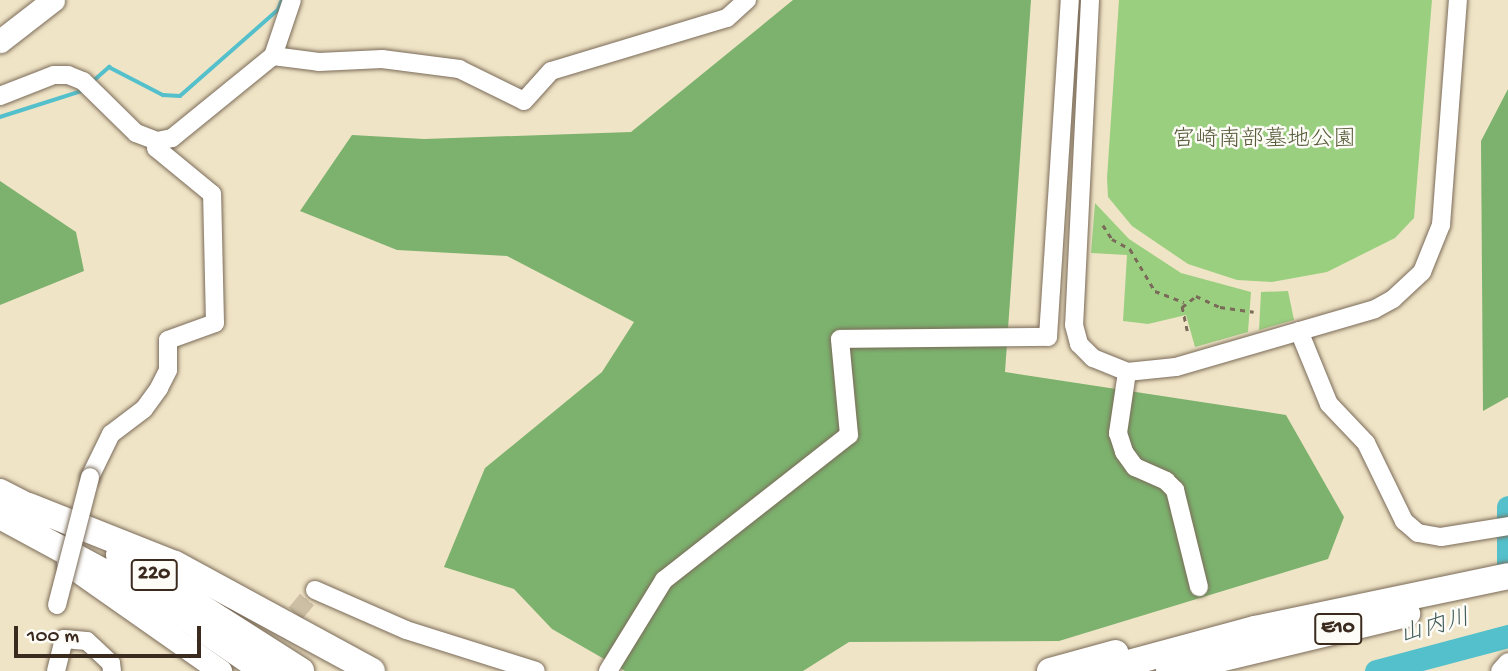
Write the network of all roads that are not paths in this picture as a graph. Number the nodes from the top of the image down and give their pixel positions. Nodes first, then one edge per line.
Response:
1 (53, 0) edge
2 (292, 0) edge
3 (747, 0) edge
4 (1070, 0) edge
5 (1090, 0) edge
6 (1458, 0) edge
7 (0, 41) edge
8 (273, 56) junction
9 (0, 96) edge
10 (157, 141) junction
11 (1299, 331) junction
12 (1127, 372) junction
13 (0, 492) edge
14 (29, 506) junction
15 (0, 519) edge
16 (1508, 526) edge
17 (1508, 576) edge
18 (1199, 587) dead end
19 (315, 590) dead end
20 (1508, 594) edge
21 (57, 606) dead end
22 (1255, 629) junction
23 (1508, 662) edge
24 (56, 671) edge
25 (112, 671) edge
26 (220, 671) edge
27 (264, 671) edge
28 (301, 671) edge
29 (372, 671) edge
30 (536, 671) edge
31 (608, 671) edge
32 (1050, 671) edge
33 (1098, 671) edge
34 (1169, 671) edge
35 (1500, 671) edge

1 - 7 main road
2 - 8 street
3 - 8 street
4 - 31 street
5 - 12 street
6 - 11 street
8 - 10 street
9 - 10 street
10 - 21 street, bridge
11 - 12 street
11 - 16 street
12 - 18 street
13 - 14 highway, 220
14 - 28 highway, 220
14 - 29 highway
15 - 26 main road
15 - 27 highway, 220
17 - 22 highway, E10
19 - 30 street
20 - 34 highway, E10
22 - 32 highway
22 - 33 highway, E10
23 - 35 street
24 - 25 street

